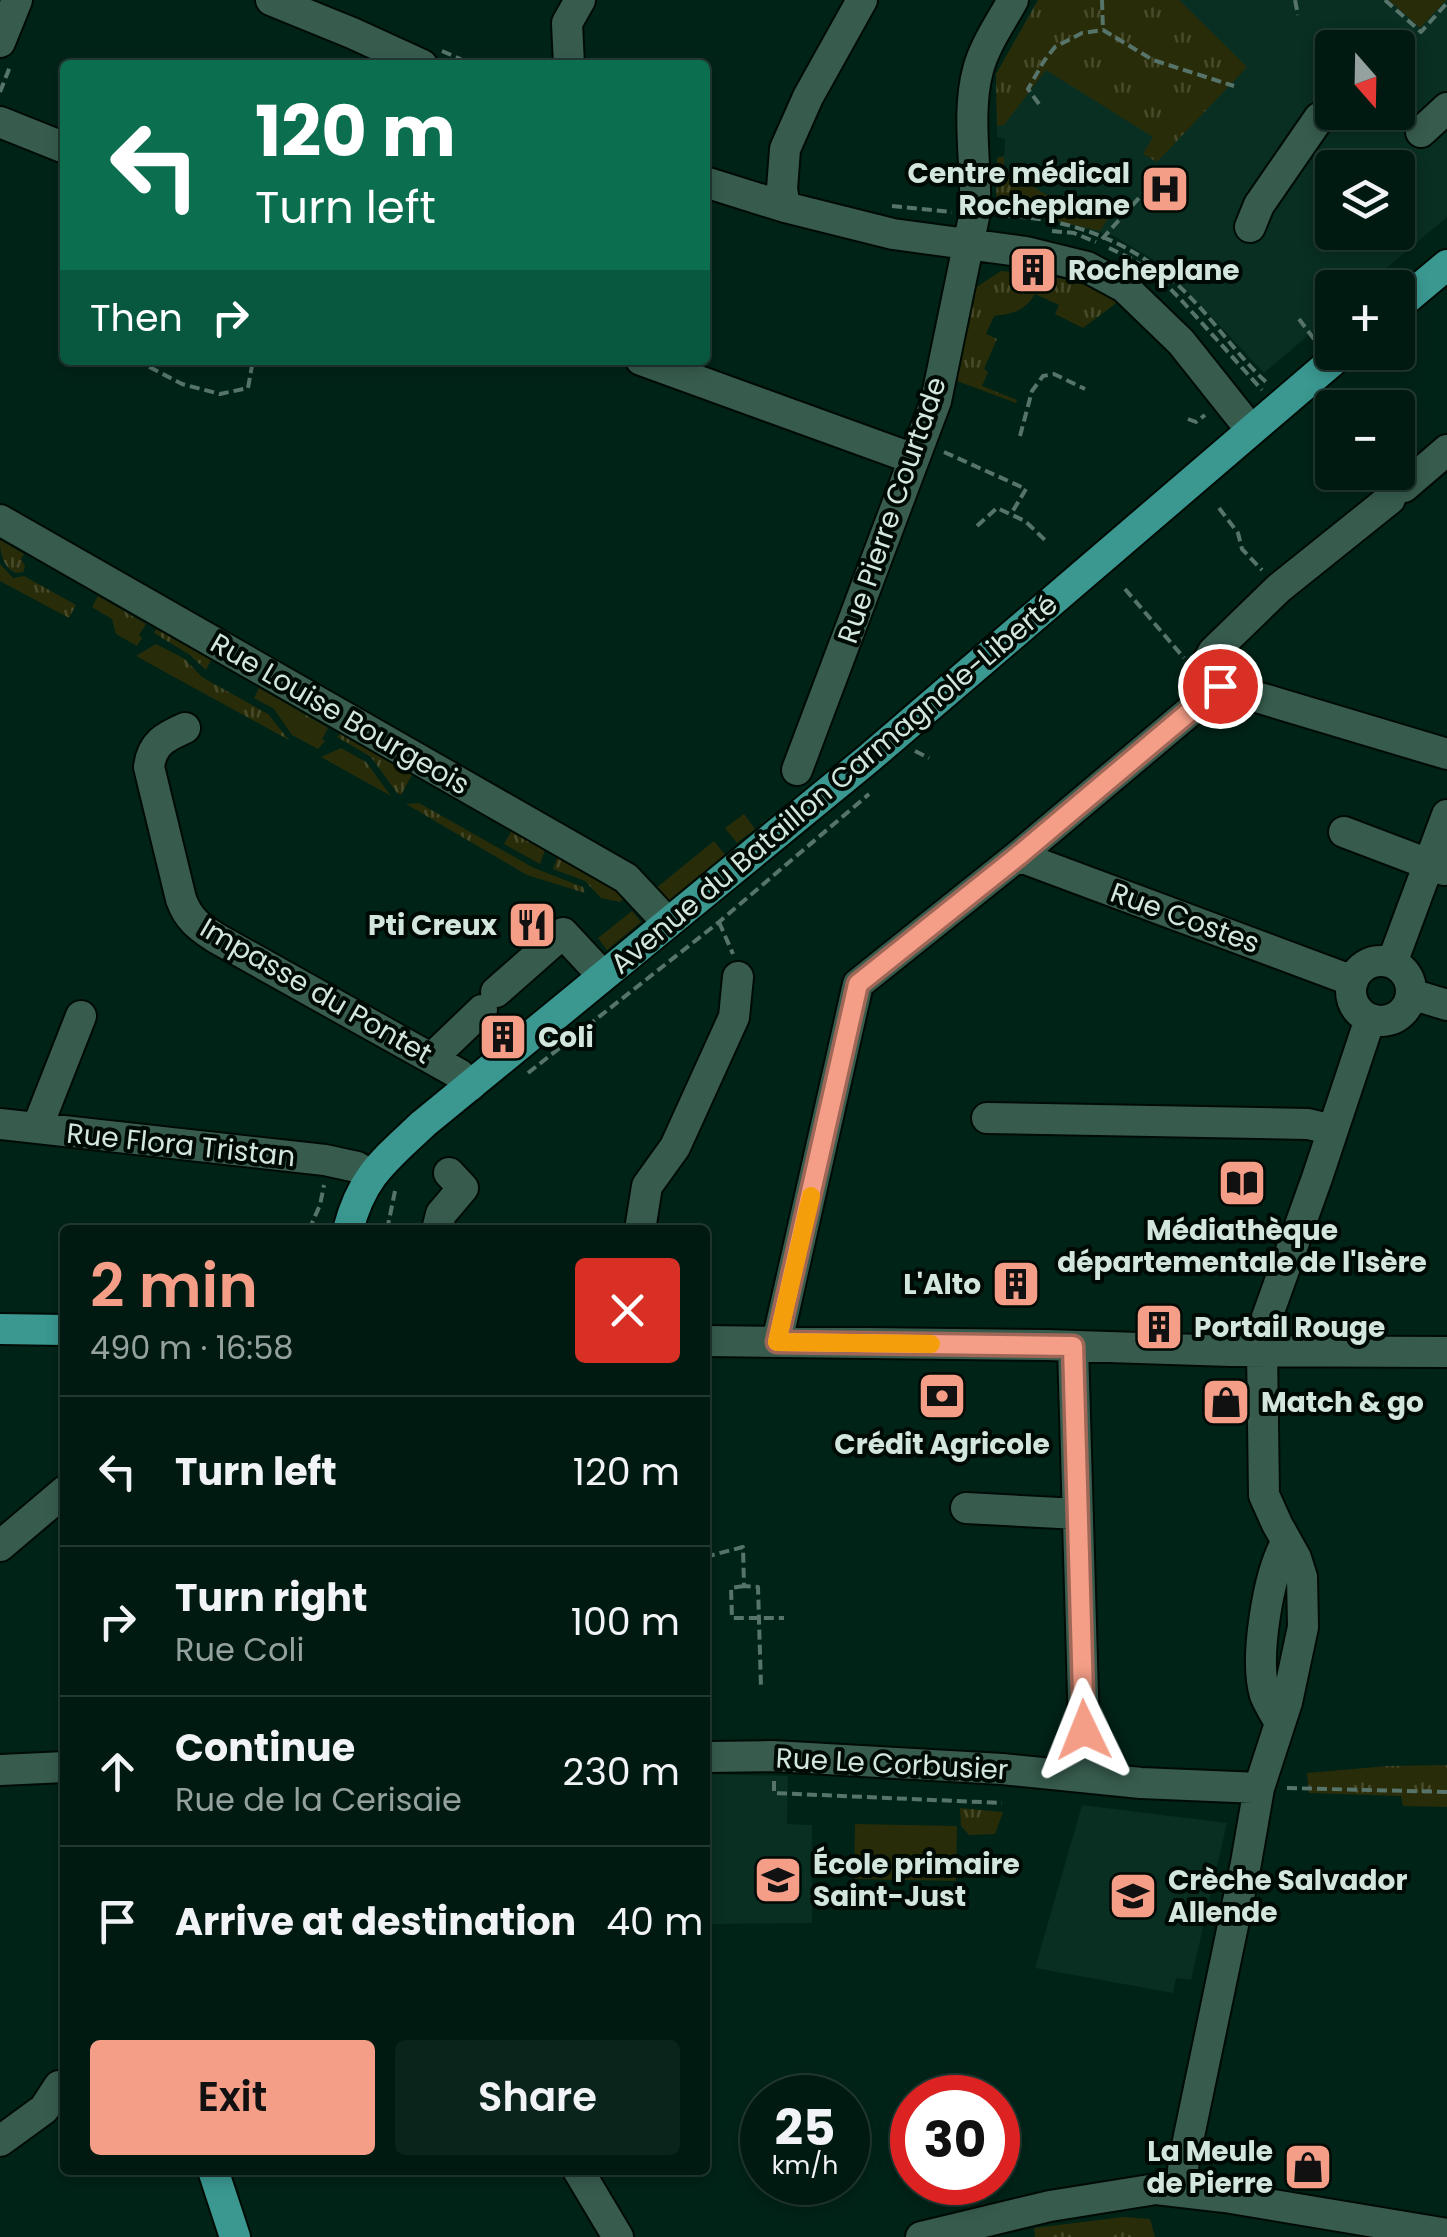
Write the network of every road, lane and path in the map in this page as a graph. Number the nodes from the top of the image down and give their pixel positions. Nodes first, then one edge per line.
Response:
1 (17, 0) edge
2 (271, 0) edge
3 (580, 0) edge
4 (862, 0) edge
5 (1013, 0) edge
6 (1102, 0) edge
7 (1295, 0) edge
8 (1385, 0) edge
9 (1447, 3) edge
10 (1298, 15) dead end
11 (1103, 30) junction
12 (0, 42) edge
13 (411, 60) edge
14 (569, 60) edge
15 (1234, 86) dead end
16 (1040, 104) dead end
17 (1447, 108) edge
18 (0, 122) edge
19 (1315, 124) edge
20 (1422, 132) dead end
21 (60, 146) edge
22 (1157, 178) dead end
23 (710, 184) edge
24 (784, 207) junction
25 (1250, 227) dead end
26 (1099, 242) dead end
27 (967, 243) junction
28 (1447, 265) edge
29 (1415, 292) edge
30 (1299, 319) dead end
31 (1315, 334) edge
32 (146, 365) edge
33 (252, 365) edge
34 (656, 365) edge
35 (1315, 365) edge
36 (1085, 389) dead end
37 (1210, 411) dead end
38 (1188, 419) dead end
39 (1250, 430) junction
40 (1020, 436) dead end
41 (918, 450) junction
42 (1447, 450) edge
43 (1219, 508) dead end
44 (1011, 514) junction
45 (0, 520) edge
46 (977, 526) dead end
47 (1046, 540) dead end
48 (1279, 588) junction
49 (1125, 589) dead end
50 (1214, 674) junction
51 (186, 728) dead end
52 (1447, 754) edge
53 (798, 770) dead end
54 (1447, 815) edge
55 (1344, 832) dead end
56 (1018, 856) junction
57 (1438, 868) edge
58 (719, 922) dead end
59 (668, 924) junction
60 (1392, 964) junction
61 (604, 976) junction
62 (738, 977) joint
63 (1353, 981) junction
64 (1411, 994) junction
65 (1447, 1005) edge
66 (81, 1016) dead end
67 (1370, 1019) junction
68 (432, 1058) junction
69 (470, 1086) junction
70 (987, 1118) dead end
71 (0, 1124) edge
72 (37, 1128) junction
73 (1332, 1130) junction
74 (324, 1160) junction
75 (449, 1173) dead end
76 (370, 1175) junction
77 (351, 1217) edge
78 (312, 1225) edge
79 (438, 1225) edge
80 (641, 1225) edge
81 (0, 1329) edge
82 (60, 1330) edge
83 (710, 1340) edge
84 (777, 1342) junction
85 (1073, 1346) junction
86 (1262, 1350) junction
87 (1447, 1352) edge
88 (60, 1495) edge
89 (966, 1508) dead end
90 (1078, 1514) junction
91 (0, 1546) edge
92 (710, 1556) edge
93 (744, 1586) junction
94 (759, 1618) junction
95 (784, 1618) dead end
96 (760, 1687) dead end
97 (710, 1757) edge
98 (60, 1767) edge
99 (773, 1768) dead end
100 (0, 1770) edge
101 (1081, 1777) junction
102 (1261, 1781) junction
103 (1447, 1792) edge
104 (1002, 1803) dead end
105 (59, 2086) dead end
106 (0, 2140) edge
107 (215, 2175) edge
108 (581, 2175) edge
109 (1181, 2191) junction
110 (1447, 2234) edge
111 (235, 2237) edge
112 (618, 2237) edge
113 (921, 2237) edge

1 - 12 street
2 - 13 street
3 - 14 street
4 - 24 street
5 - 27 street, Rue Pierre Courtade
6 - 11 path
7 - 10 path
8 - 9 path
11 - 15 path
11 - 16 path
17 - 20 street
18 - 21 street
19 - 25 street
22 - 26 path
23 - 24 street
24 - 27 street
27 - 39 street
27 - 41 street, Rue Pierre Courtade
28 - 29 main road
30 - 31 path
32 - 33 path
34 - 41 street
35 - 39 main road, Avenue du Bataillon Carmagnole-Liberté
36 - 40 path
37 - 38 path
39 - 59 main road, Avenue du Bataillon Carmagnole-Liberté
41 - 44 path
41 - 53 street, Rue Pierre Courtade
42 - 48 street
43 - 48 path
44 - 46 path
44 - 47 path
45 - 59 street, Rue Louise Bourgeois
48 - 50 street
49 - 50 path
50 - 52 street
50 - 56 street
51 - 68 street, Impasse du Pontet
54 - 57 street
55 - 57 street
56 - 63 street, Rue Costes
56 - 84 street
57 - 60 street
58 - 62 path
59 - 61 main road, Avenue du Bataillon Carmagnole-Liberté
60 - 63 street
60 - 64 street
61 - 68 street
61 - 69 main road, Avenue du Bataillon Carmagnole-Liberté
62 - 80 street
63 - 67 street
64 - 65 street
64 - 67 street
66 - 72 street, Rue Flora Tristan
67 - 73 street
68 - 69 street, Impasse du Pontet
69 - 76 main road, Avenue du Bataillon Carmagnole-Liberté
70 - 73 street
71 - 72 street, Rue Flora Tristan
72 - 74 street, Rue Flora Tristan
73 - 86 street
74 - 76 street, Rue Flora Tristan
74 - 77 street, Rue Flora Tristan
74 - 78 path
75 - 79 street
76 - 77 main road, Avenue du Bataillon Carmagnole-Liberté
81 - 82 main road
83 - 84 street
84 - 85 street
85 - 86 street
85 - 90 street
86 - 87 street
86 - 102 street
88 - 91 street
89 - 90 street
90 - 101 street
92 - 93 path
93 - 94 path
93 - 94 path
94 - 95 path
94 - 96 path
97 - 101 street, Rue Le Corbusier
98 - 100 street
99 - 104 path
101 - 102 street, Rue Le Corbusier
102 - 103 path
102 - 109 street
105 - 106 street
107 - 111 main road
108 - 112 street
109 - 110 street
109 - 113 street

